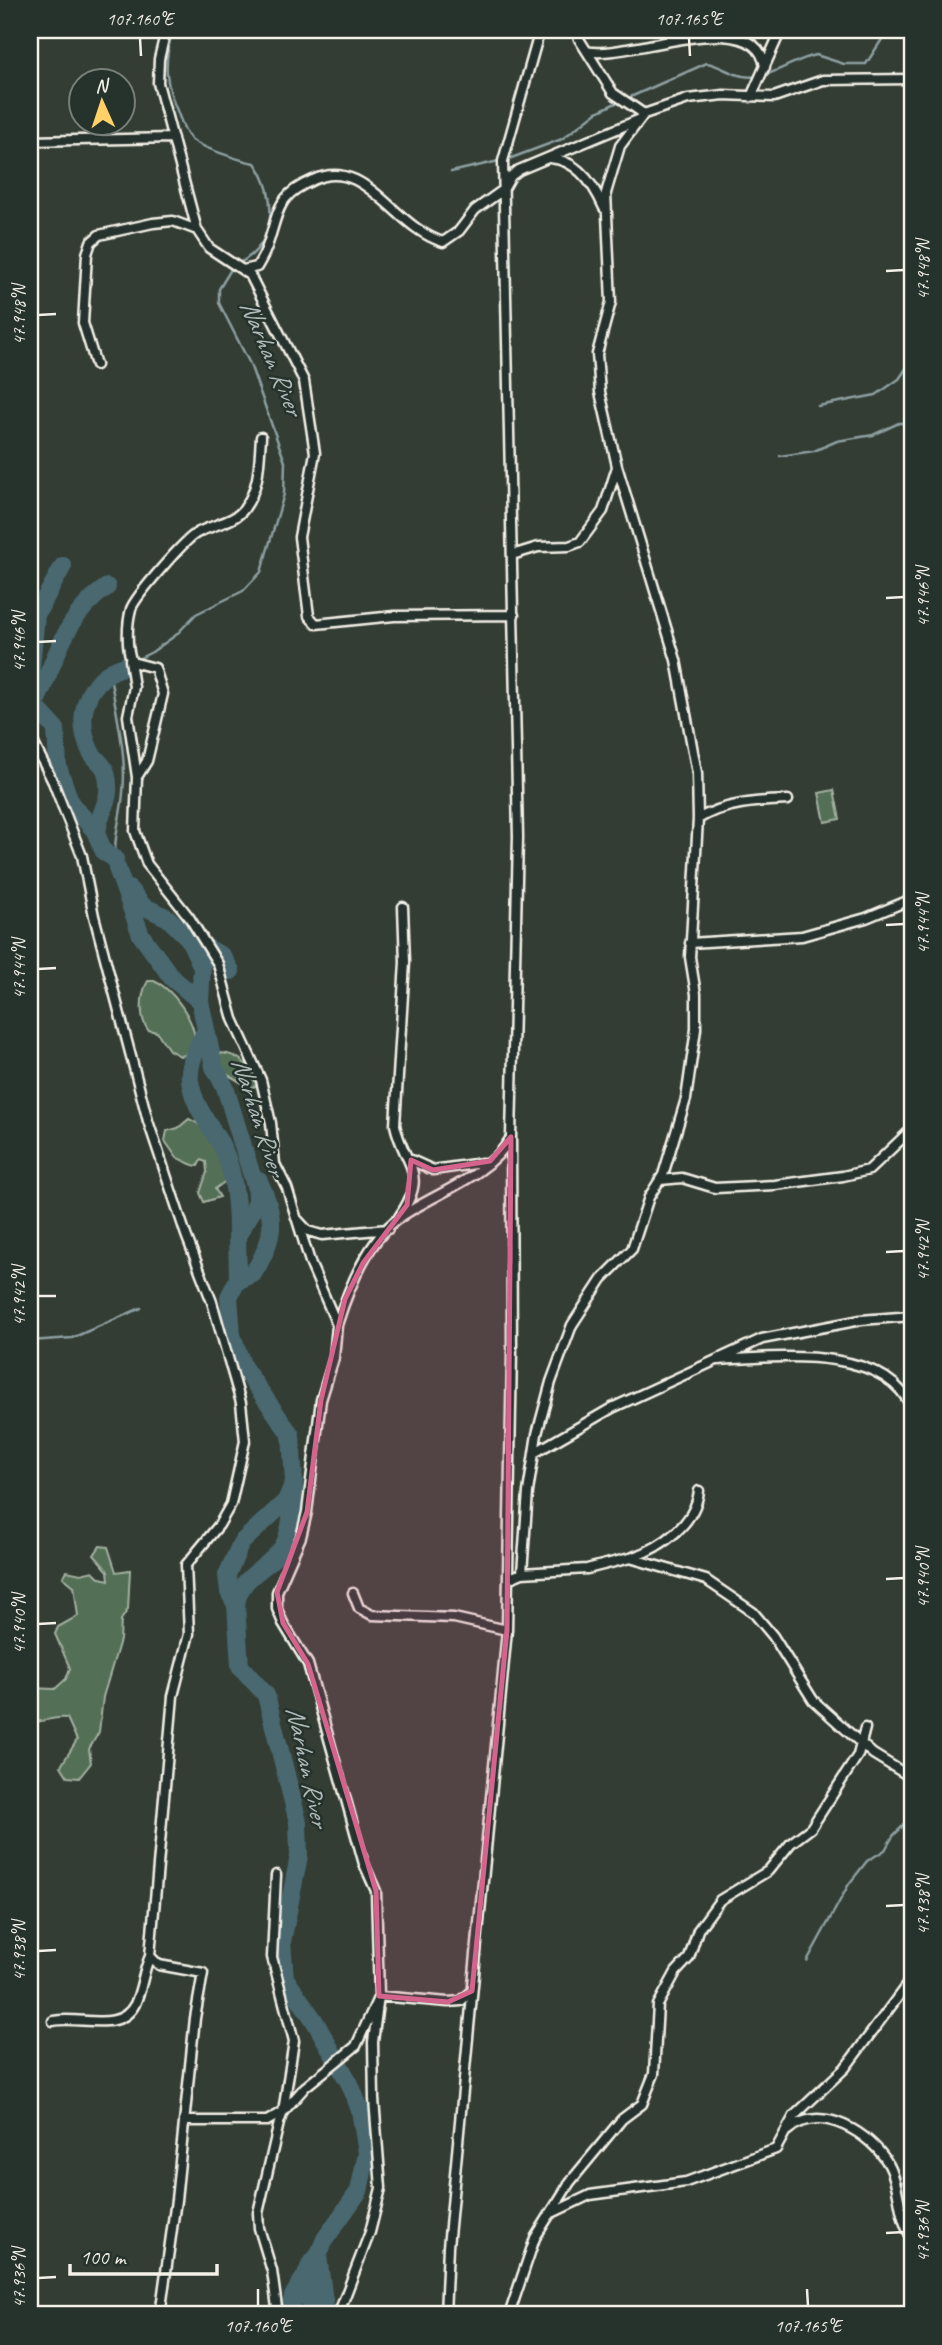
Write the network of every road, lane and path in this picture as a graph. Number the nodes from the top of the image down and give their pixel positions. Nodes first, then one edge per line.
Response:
1 (166, 30) edge
2 (540, 30) edge
3 (577, 30) edge
4 (684, 30) edge
5 (781, 30) edge
6 (667, 40) junction
7 (587, 51) junction
8 (765, 67) junction
9 (912, 76) edge
10 (751, 97) junction
11 (642, 117) junction
12 (173, 138) junction
13 (30, 141) edge
14 (548, 158) junction
15 (503, 190) junction
16 (607, 214) junction
17 (197, 230) junction
18 (243, 270) junction
19 (96, 365) dead end
20 (261, 437) dead end
21 (617, 466) junction
22 (512, 555) junction
23 (514, 615) junction
24 (130, 659) junction
25 (30, 736) edge
26 (137, 777) junction
27 (788, 800) dead end
28 (698, 819) junction
29 (912, 899) edge
30 (403, 906) dead end
31 (690, 943) junction
32 (912, 1129) edge
33 (511, 1137) junction
34 (411, 1160) junction
35 (490, 1161) junction
36 (660, 1180) junction
37 (295, 1217) junction
38 (399, 1217) junction
39 (388, 1229) junction
40 (912, 1316) edge
41 (337, 1325) junction
42 (712, 1361) junction
43 (912, 1409) edge
44 (534, 1452) junction
45 (699, 1492) dead end
46 (630, 1558) junction
47 (522, 1573) junction
48 (508, 1580) junction
49 (353, 1593) dead end
50 (507, 1630) junction
51 (865, 1728) dead end
52 (861, 1744) junction
53 (912, 1768) edge
54 (899, 1769) junction
55 (912, 1778) edge
56 (276, 1875) dead end
57 (150, 1956) junction
58 (912, 1978) edge
59 (472, 1991) junction
60 (379, 1996) junction
61 (53, 2021) dead end
62 (283, 2112) junction
63 (184, 2121) junction
64 (784, 2135) junction
65 (550, 2214) junction
66 (912, 2238) edge
67 (160, 2315) edge
68 (278, 2315) edge
69 (338, 2315) edge
70 (445, 2315) edge
71 (509, 2315) edge

1 - 12 street
2 - 15 street
3 - 7 street
4 - 6 street
5 - 8 street
6 - 7 street
6 - 8 street
7 - 11 street
8 - 10 street
9 - 10 street
10 - 11 street
11 - 14 street
11 - 16 street
12 - 13 street
12 - 17 street
14 - 15 street
14 - 16 street
15 - 18 street
15 - 22 street
16 - 21 street
17 - 18 street
17 - 19 street
18 - 23 street
20 - 24 street
21 - 22 street
21 - 28 street
22 - 23 street
23 - 33 street
24 - 26 street
24 - 26 street
25 - 57 street
26 - 37 street
27 - 28 street
28 - 31 street
29 - 31 street
30 - 34 street
31 - 36 street
32 - 36 street
33 - 35 street
33 - 48 street
34 - 35 street
34 - 38 street
35 - 38 street
36 - 44 street
37 - 39 street
37 - 41 street
38 - 39 street
39 - 41 street
40 - 42 street
41 - 60 street
42 - 43 street
42 - 44 street
44 - 47 street
45 - 46 street
46 - 47 street
46 - 52 street
47 - 48 street
48 - 50 street
49 - 50 street
50 - 59 street
51 - 52 street
52 - 54 street
52 - 65 street
53 - 54 street
54 - 55 street
56 - 62 street
57 - 61 street
57 - 63 street
58 - 64 street
59 - 60 street
59 - 70 street
60 - 62 street
60 - 69 street
62 - 63 street
62 - 68 street
63 - 67 street
64 - 65 street
64 - 66 street
65 - 71 street

